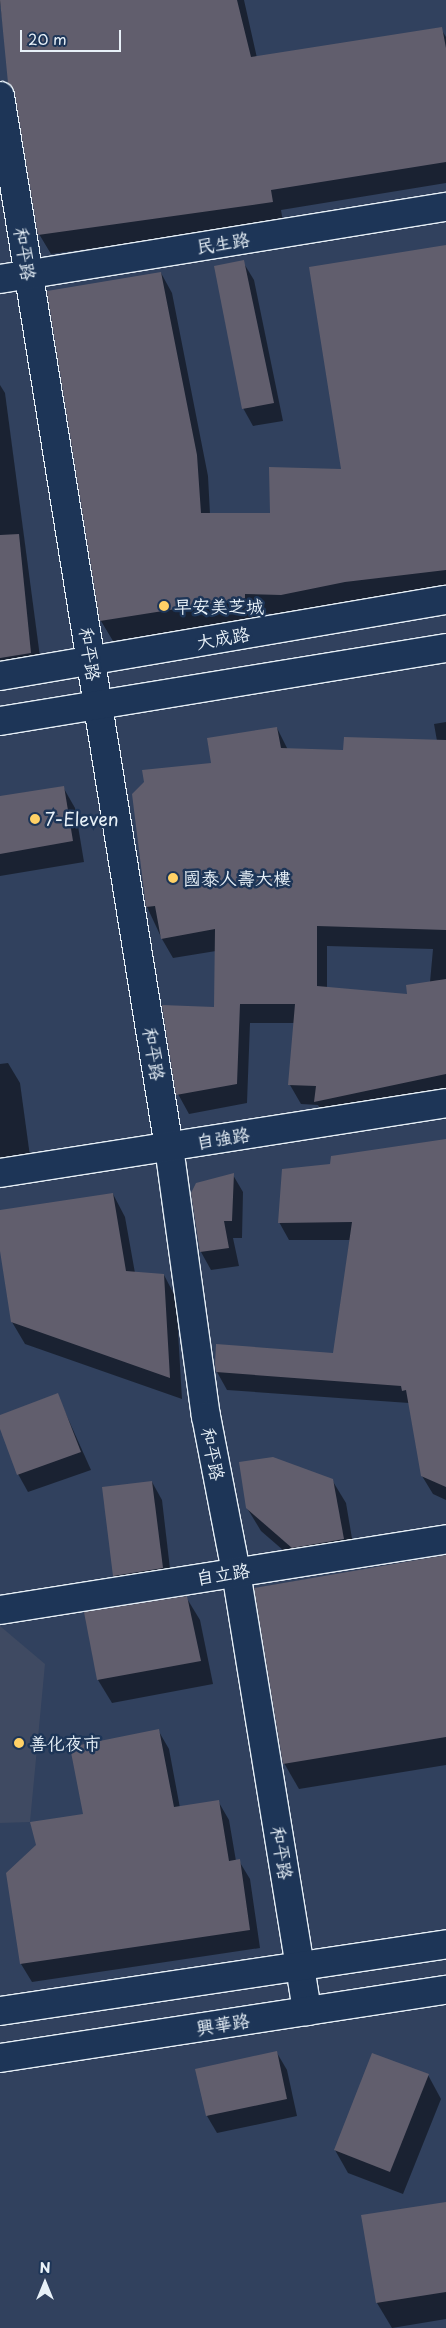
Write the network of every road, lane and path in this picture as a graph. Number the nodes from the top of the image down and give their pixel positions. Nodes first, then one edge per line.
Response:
1 (0, 96) edge
2 (446, 207) edge
3 (29, 275) junction
4 (0, 279) edge
5 (446, 600) edge
6 (446, 648) edge
7 (91, 661) junction
8 (0, 676) edge
9 (98, 704) junction
10 (0, 722) edge
11 (446, 1103) edge
12 (168, 1147) junction
13 (0, 1173) edge
14 (446, 1539) edge
15 (236, 1572) junction
16 (0, 1610) edge
17 (442, 1940) edge
18 (299, 1965) junction
19 (446, 1990) edge
20 (0, 2011) edge
21 (307, 2011) junction
22 (0, 2058) edge

1 - 3 street, 和平路
2 - 3 street, 民生路
3 - 4 street, 民生路
3 - 7 street, 和平路
5 - 7 street, 大成路
6 - 9 street
7 - 8 street, 大成路
7 - 9 street, 和平路
9 - 10 street
9 - 12 street, 和平路
11 - 12 street, 自強路
12 - 13 street, 自強路
12 - 15 street, 和平路
14 - 15 street, 自立路
15 - 16 street, 自立路
15 - 18 street, 和平路
17 - 18 street
18 - 20 street
18 - 21 street, 和平路
19 - 21 street, 興華路
21 - 22 street, 興華路

